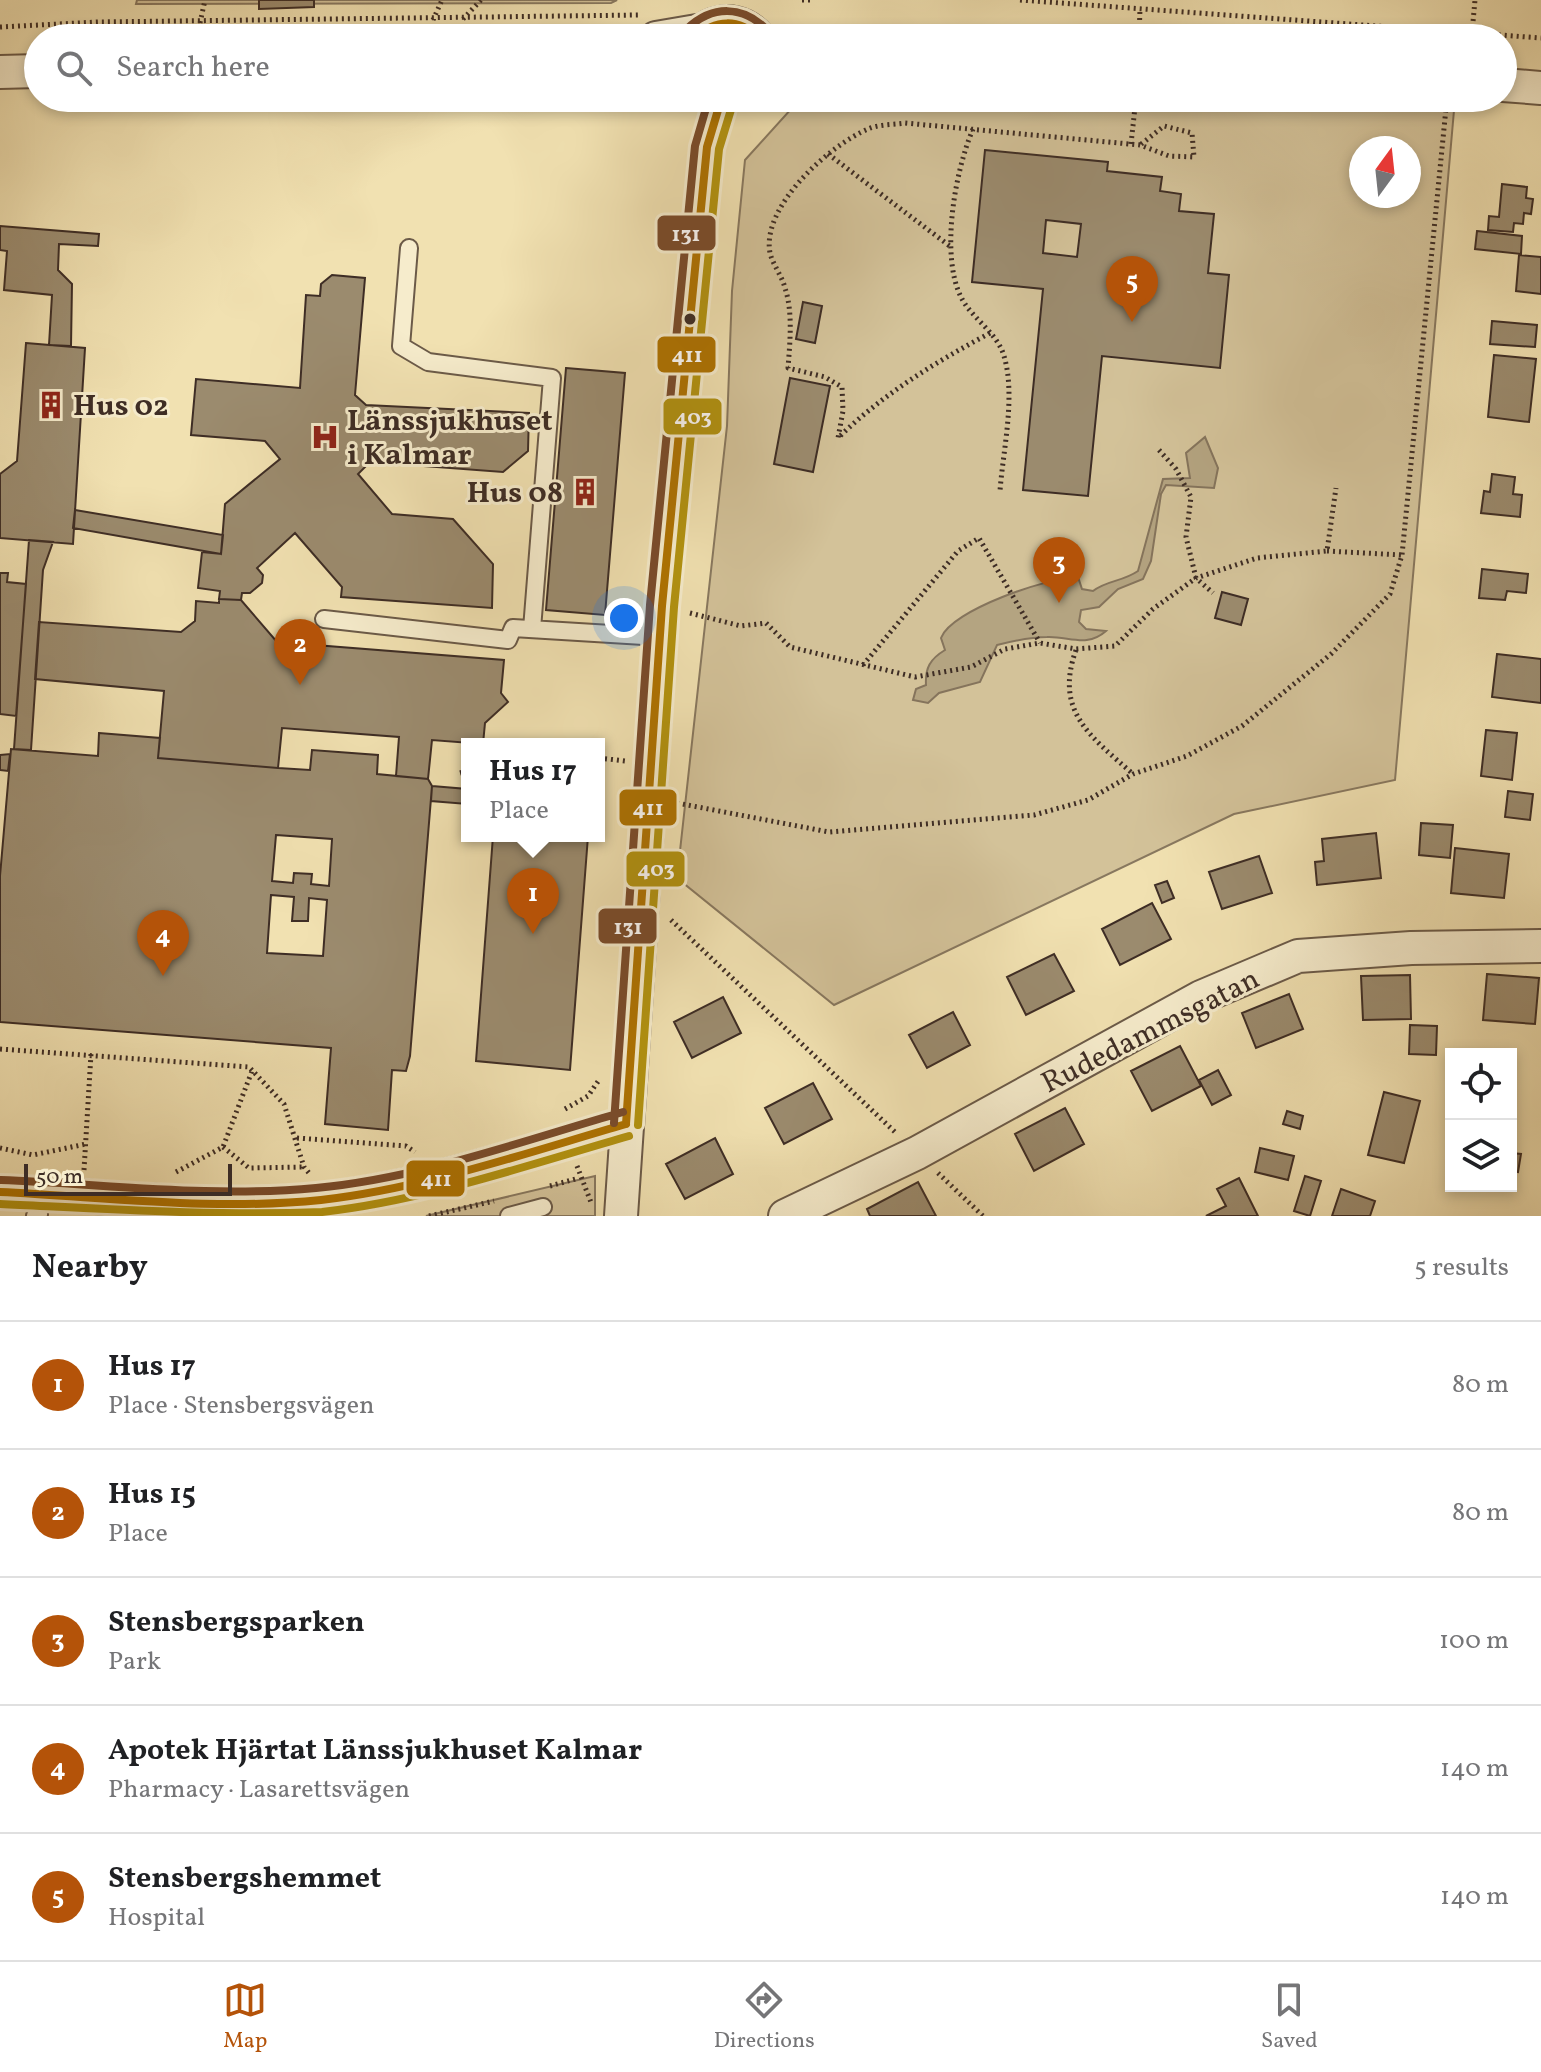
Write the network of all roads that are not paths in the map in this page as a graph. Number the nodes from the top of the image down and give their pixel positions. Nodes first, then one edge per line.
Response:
1 (744, 20) edge
2 (715, 24) edge
3 (24, 71) edge
4 (0, 72) edge
5 (1517, 86) edge
6 (1541, 88) edge
7 (721, 112) edge
8 (409, 248) dead end
9 (324, 619) dead end
10 (661, 622) junction
11 (532, 629) junction
12 (1541, 946) edge
13 (626, 1124) junction
14 (0, 1192) edge
15 (543, 1207) dead end
16 (608, 1215) edge
17 (509, 1216) edge
18 (785, 1216) edge

1 - 2 street
3 - 4 street
5 - 6 street
7 - 10 street
8 - 11 lane
9 - 11 lane
10 - 11 lane
10 - 13 street
12 - 18 street, Rudedammsgatan
13 - 14 street
13 - 16 street
15 - 17 lane

